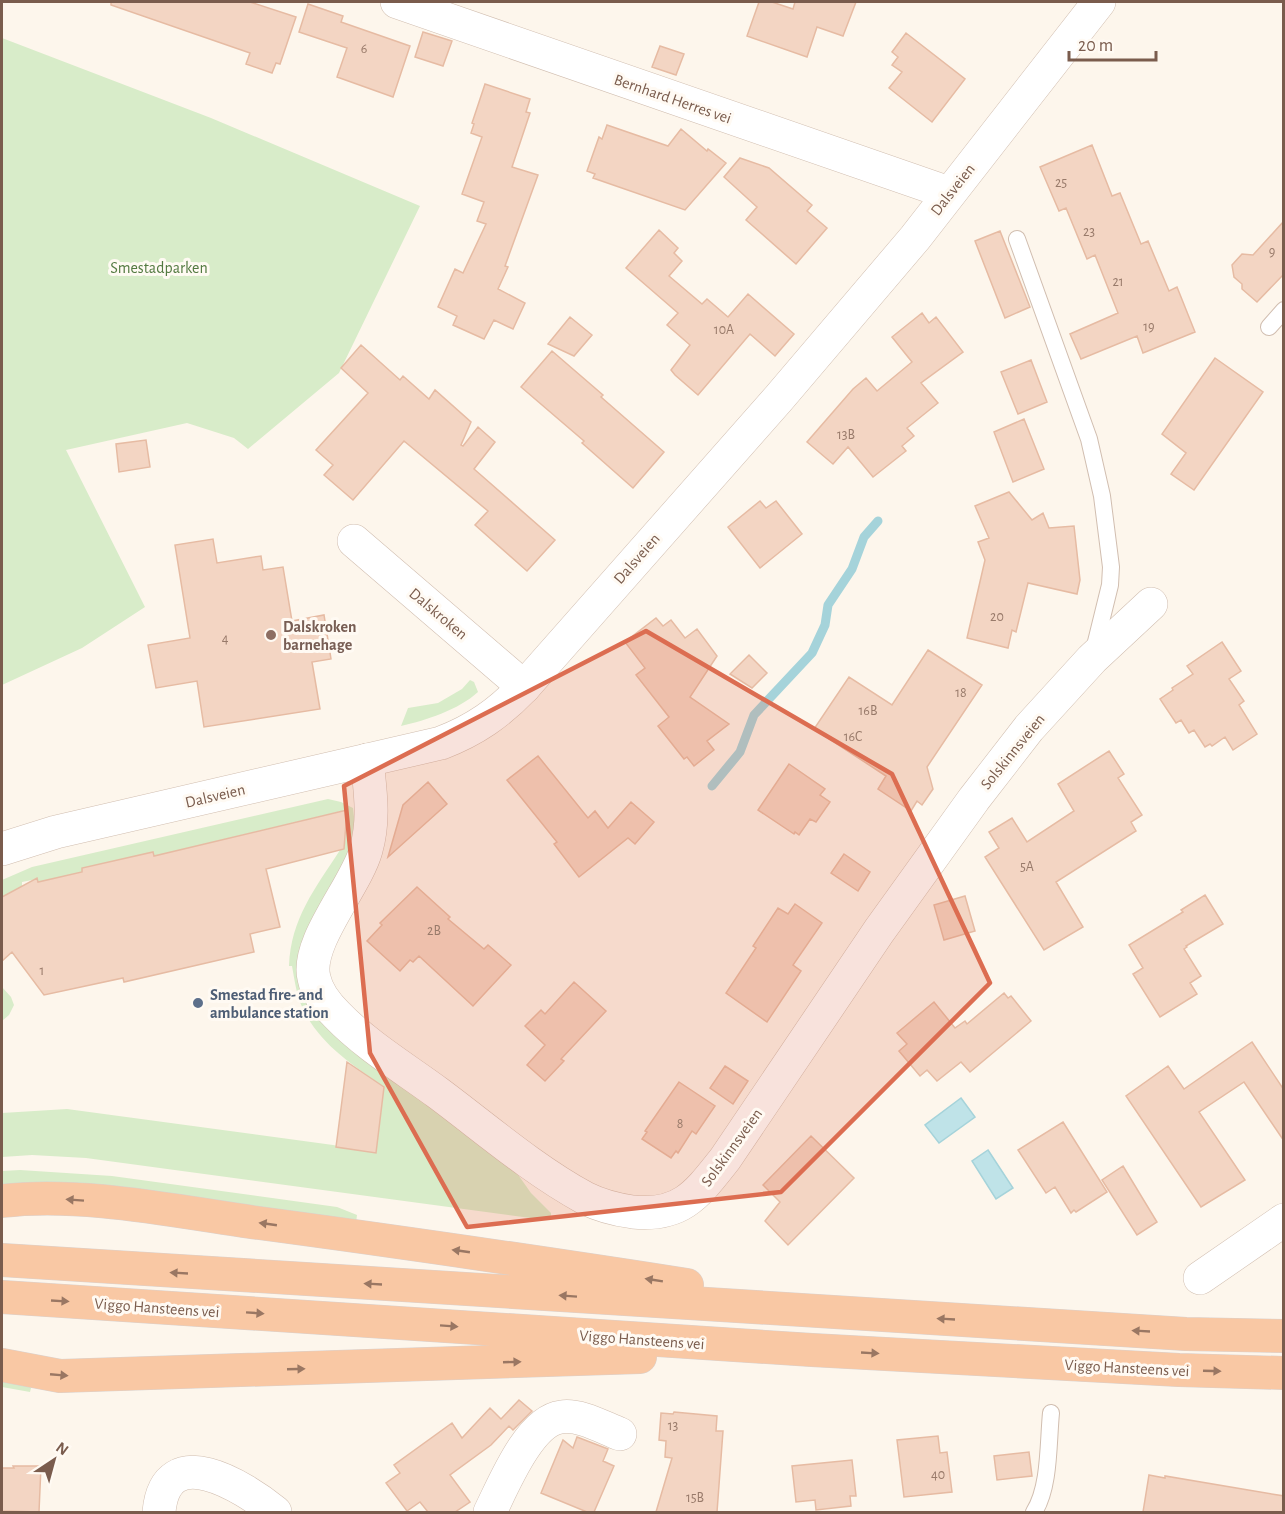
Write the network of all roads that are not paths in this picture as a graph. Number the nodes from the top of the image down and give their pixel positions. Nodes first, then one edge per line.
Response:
1 (397, 2) edge
2 (1099, 2) edge
3 (949, 193) junction
4 (1017, 239) dead end
5 (1284, 310) edge
6 (1269, 327) dead end
7 (354, 541) dead end
8 (1151, 604) dead end
9 (1092, 659) junction
10 (524, 687) junction
11 (367, 760) junction
12 (2, 849) edge
13 (2, 1201) edge
14 (1284, 1221) edge
15 (2, 1260) edge
16 (1200, 1278) dead end
17 (2, 1298) edge
18 (899, 1317) junction
19 (1284, 1336) edge
20 (812, 1350) junction
21 (2, 1365) edge
22 (1284, 1373) edge
23 (1052, 1413) dead end
24 (620, 1434) dead end
25 (159, 1512) edge
26 (275, 1512) edge
27 (490, 1512) edge
28 (1034, 1512) edge

1 - 3 street, Bernhard Herres vei
2 - 3 street, Dalsveien
3 - 10 street, Dalsveien
4 - 9 lane
5 - 6 lane
7 - 10 street, Dalskroken
8 - 9 street, Solskinnsveien
9 - 11 street, Solskinnsveien
10 - 11 street, Dalsveien
11 - 12 street, Dalsveien
18 -> 13 highway
14 - 16 street
18 -> 15 highway
17 -> 20 highway, Viggo Hansteens vei
19 -> 18 highway
21 -> 20 highway
20 -> 22 highway, Viggo Hansteens vei
23 - 28 lane
24 - 27 street
25 - 26 street

